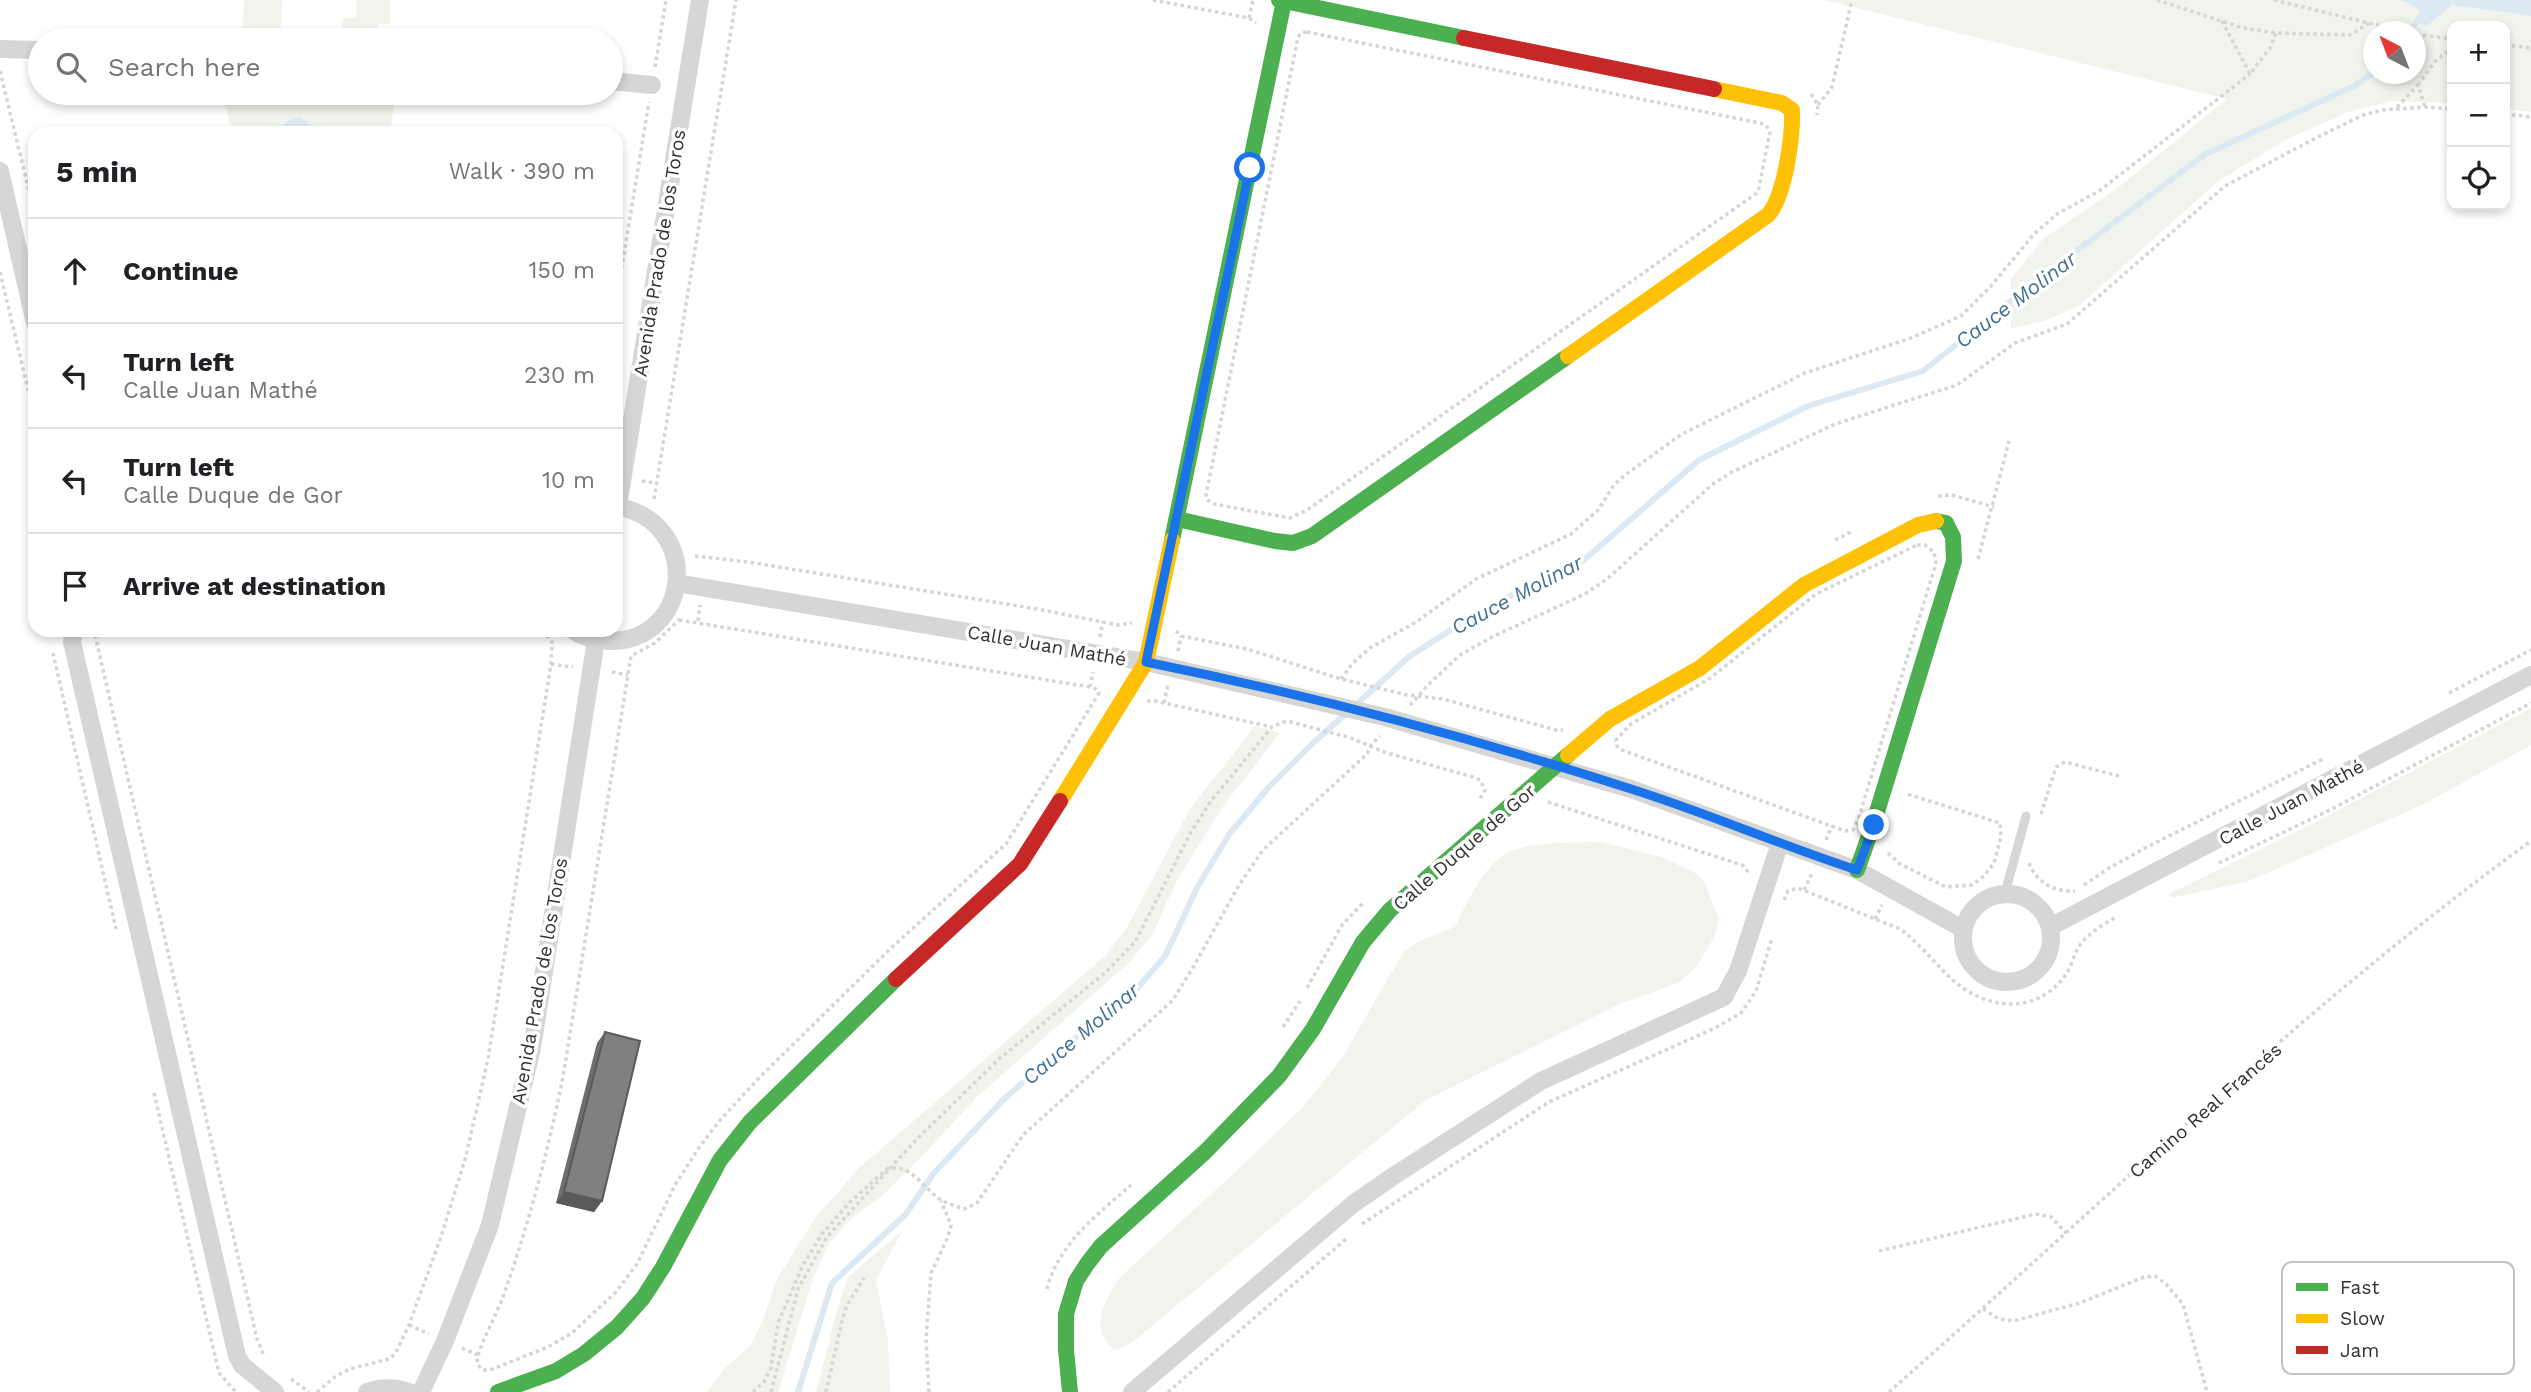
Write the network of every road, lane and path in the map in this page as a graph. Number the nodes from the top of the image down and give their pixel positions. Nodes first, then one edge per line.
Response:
1 (666, 0) edge
2 (700, 0) edge
3 (736, 0) edge
4 (1153, 0) edge
5 (1253, 0) edge
6 (1852, 0) edge
7 (2157, 0) edge
8 (2274, 0) edge
9 (1281, 1) edge
10 (1250, 18) junction
11 (2222, 21) junction
12 (2363, 22) edge
13 (2363, 27) edge
14 (1256, 29) dead end
15 (2276, 33) junction
16 (2426, 36) edge
17 (2447, 39) edge
18 (2510, 46) edge
19 (2531, 48) edge
20 (0, 49) edge
21 (28, 50) edge
22 (2447, 52) edge
23 (0, 71) edge
24 (2250, 74) junction
25 (623, 82) edge
26 (652, 85) junction
27 (2418, 85) junction
28 (1805, 88) dead end
29 (1818, 106) junction
30 (2397, 107) junction
31 (2425, 107) junction
32 (2447, 109) edge
33 (2510, 115) edge
34 (1284, 117) joint
35 (1816, 117) dead end
36 (2531, 117) edge
37 (0, 171) edge
38 (28, 187) edge
39 (623, 261) edge
40 (0, 272) edge
41 (28, 293) edge
42 (28, 390) edge
43 (623, 469) edge
44 (1936, 496) dead end
45 (623, 508) edge
46 (662, 508) dead end
47 (1994, 508) dead end
48 (1177, 519) junction
49 (1857, 529) dead end
50 (1833, 541) dead end
51 (690, 550) dead end
52 (677, 583) junction
53 (1135, 618) dead end
54 (1181, 636) dead end
55 (73, 637) edge
56 (97, 637) edge
57 (548, 637) edge
58 (589, 637) edge
59 (596, 640) junction
60 (2531, 650) edge
61 (1146, 662) junction
62 (629, 675) joint
63 (2531, 675) edge
64 (1341, 680) junction
65 (1419, 696) junction
66 (2438, 699) dead end
67 (2531, 703) edge
68 (1141, 706) dead end
69 (1395, 720) junction
70 (1272, 727) junction
71 (1568, 727) dead end
72 (1616, 740) joint
73 (1371, 745) junction
74 (2327, 757) dead end
75 (1557, 766) junction
76 (2119, 776) dead end
77 (1477, 802) dead end
78 (1540, 802) dead end
79 (1903, 806) dead end
80 (2026, 816) dead end
81 (2040, 818) dead end
82 (2531, 841) edge
83 (1780, 843) junction
84 (1887, 848) dead end
85 (2030, 856) dead end
86 (2211, 867) dead end
87 (1857, 870) junction
88 (1750, 876) dead end
89 (2005, 893) junction
90 (1366, 900) dead end
91 (1783, 901) dead end
92 (2120, 914) dead end
93 (1775, 927) dead end
94 (2050, 927) junction
95 (1963, 929) junction
96 (1283, 1028) dead end
97 (890, 1168) junction
98 (1135, 1182) dead end
99 (940, 1199) junction
100 (1362, 1224) dead end
101 (1352, 1233) dead end
102 (2066, 1233) junction
103 (1879, 1251) dead end
104 (864, 1278) dead end
105 (1045, 1297) dead end
106 (1983, 1309) junction
107 (272, 1362) dead end
108 (291, 1378) dead end
109 (275, 1392) edge
110 (309, 1392) edge
111 (317, 1392) edge
112 (367, 1392) edge
113 (409, 1392) edge
114 (421, 1392) edge
115 (498, 1392) edge
116 (753, 1392) edge
117 (771, 1392) edge
118 (826, 1392) edge
119 (929, 1392) edge
120 (1070, 1392) edge
121 (1132, 1392) edge
122 (1168, 1392) edge
123 (1889, 1392) edge
124 (2207, 1392) edge

1 - 26 path
2 - 43 street, Avenida Prado de los Toros
3 - 46 path
4 - 10 path
5 - 10 path
6 - 29 path
7 - 11 path
8 - 12 path
9 - 48 street
9 - 48 street
10 - 14 path
11 - 15 path
11 - 24 path
13 - 15 path
15 - 24 path
16 - 17 path
18 - 19 path
20 - 21 street
22 - 27 path
23 - 38 path
24 - 64 path
25 - 26 street
26 - 39 path
27 - 30 path
27 - 31 path
28 - 29 path
29 - 35 path
30 - 31 path
30 - 65 path
31 - 32 path
33 - 36 path
34 - 34 path
37 - 41 street
40 - 42 path
44 - 47 path
45 - 52 street
48 - 61 street
49 - 50 path
51 - 53 path
52 - 59 street
52 - 61 street, Calle Juan Mathé
54 - 64 path
55 - 109 street
56 - 107 path
57 - 111 path
58 - 59 street
59 - 114 street, Avenida Prado de los Toros
60 - 66 path
61 - 69 street, Calle Juan Mathé
61 - 115 street
62 - 62 path
63 - 94 street, Calle Juan Mathé
64 - 65 path
65 - 69 path
65 - 71 path
67 - 86 path
68 - 70 path
69 - 73 path
69 - 75 street, Calle Juan Mathé
70 - 73 path
70 - 97 path
72 - 72 path
73 - 77 path
73 - 99 path
74 - 85 path
75 - 83 street, Calle Juan Mathé
75 - 87 street, Calle Duque de Gor
75 - 120 street, Calle Duque de Gor
76 - 81 path
78 - 88 path
79 - 84 path
80 - 89 lane
82 - 102 path, Camino Real Francés
83 - 87 street, Calle Juan Mathé
83 - 121 street
87 - 95 street, Calle Juan Mathé
89 - 94 street
89 - 95 street
90 - 96 path
91 - 92 path
93 - 100 path
94 - 95 street
97 - 99 path
97 - 116 path
97 - 117 path
98 - 105 path
99 - 119 path
101 - 122 path
102 - 103 path
102 - 106 path, Camino Real Francés
104 - 118 path
106 - 123 path, Camino Real Francés
106 - 124 path
108 - 110 path
112 - 113 street

